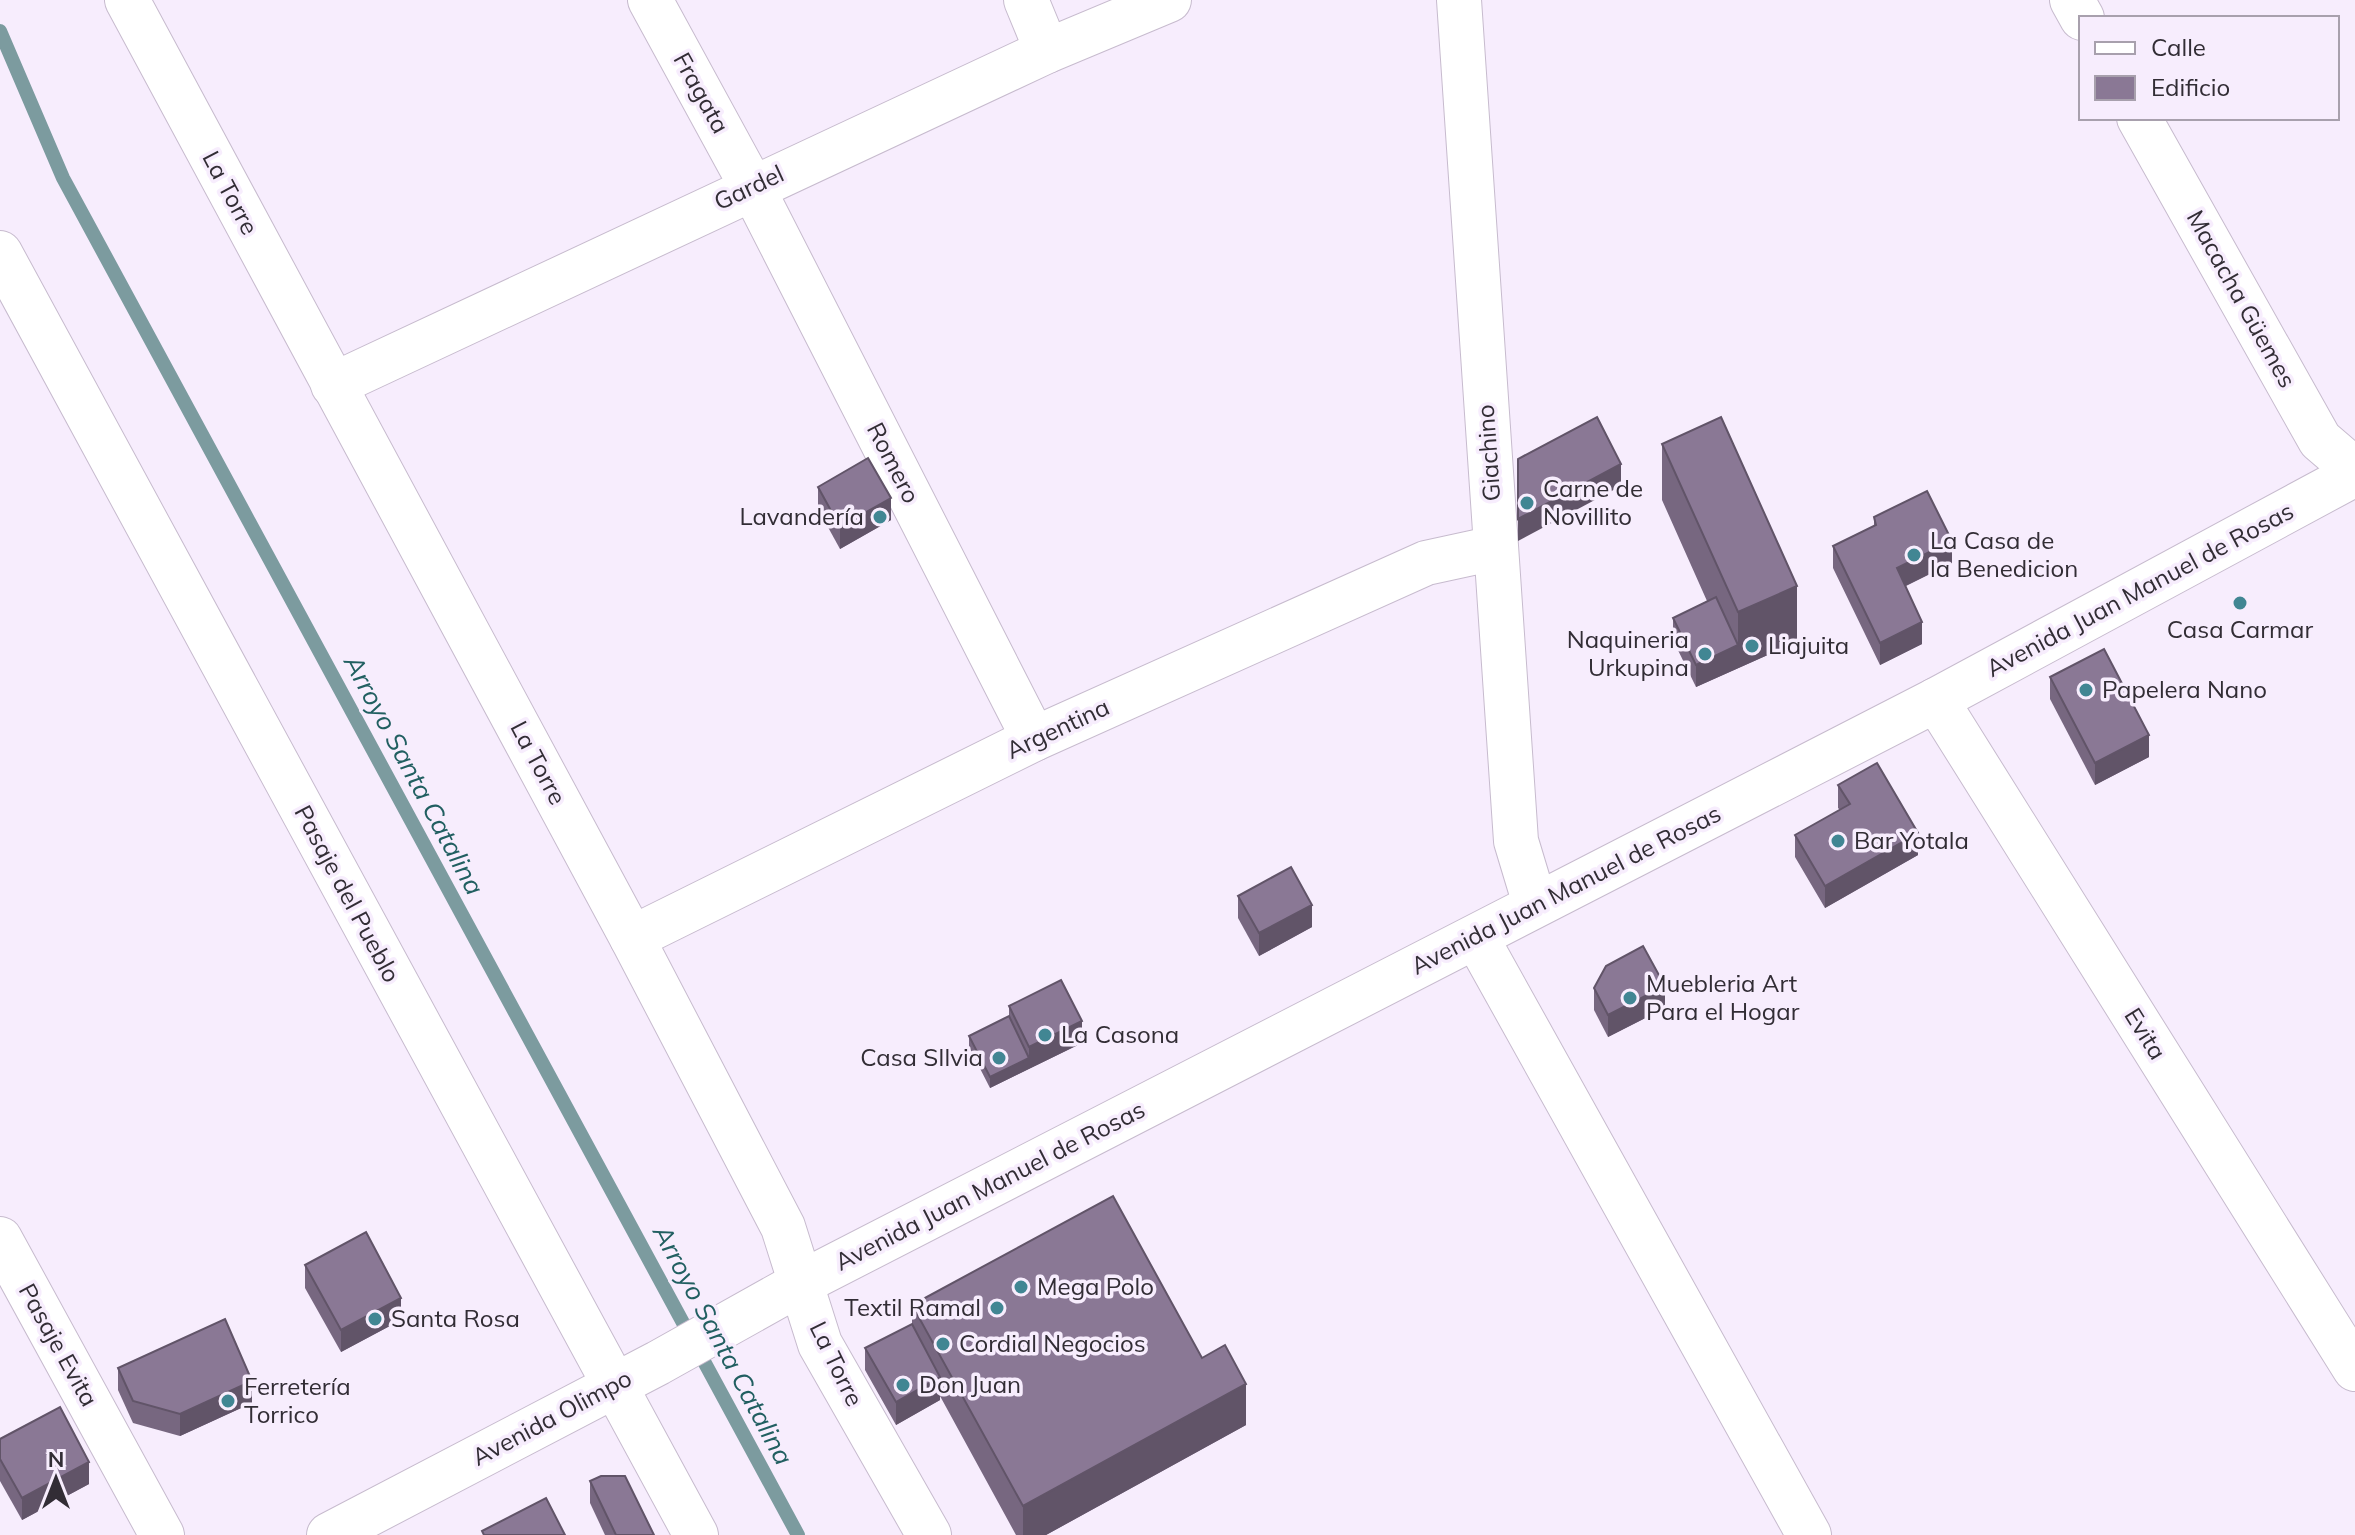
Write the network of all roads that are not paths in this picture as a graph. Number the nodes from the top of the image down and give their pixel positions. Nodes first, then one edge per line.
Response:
1 (127, 0) edge
2 (650, 0) edge
3 (1026, 0) edge
4 (1169, 0) edge
5 (1459, 0) edge
6 (1047, 51) junction
7 (2140, 120) edge
8 (752, 187) junction
9 (0, 253) edge
10 (333, 385) junction
11 (2355, 472) edge
12 (1495, 548) junction
13 (1936, 700) junction
14 (1034, 739) junction
15 (1535, 904) junction
16 (1476, 937) junction
17 (632, 938) junction
18 (0, 1239) edge
19 (787, 1291) junction
20 (2355, 1369) edge
21 (614, 1386) junction
22 (162, 1535) edge
23 (329, 1535) edge
24 (696, 1535) edge
25 (929, 1535) edge
26 (1809, 1535) edge

1 - 10 street, La Torre
2 - 8 street, Fragata
3 - 6 street
4 - 6 street, Gardel
5 - 12 street, Giachino
6 - 8 street, Gardel
7 - 11 street, Macacha Güemes
8 - 10 street, Gardel
8 - 14 street, Romero
9 - 21 street, Pasaje del Pueblo
10 - 17 street, La Torre
11 - 13 street, Avenida Juan Manuel de Rosas
12 - 14 street, Argentina
12 - 15 street, Giachino
13 - 15 street, Avenida Juan Manuel de Rosas
13 - 20 street, Evita
14 - 17 street, Argentina
15 - 16 street, Avenida Juan Manuel de Rosas
16 - 19 street, Avenida Juan Manuel de Rosas
16 - 26 street
17 - 19 street, La Torre
18 - 22 street, Pasaje Evita
19 - 21 street, Avenida Olimpo
19 - 25 street, La Torre
21 - 23 street, Avenida Olimpo
21 - 24 street, Pasaje del Pueblo

